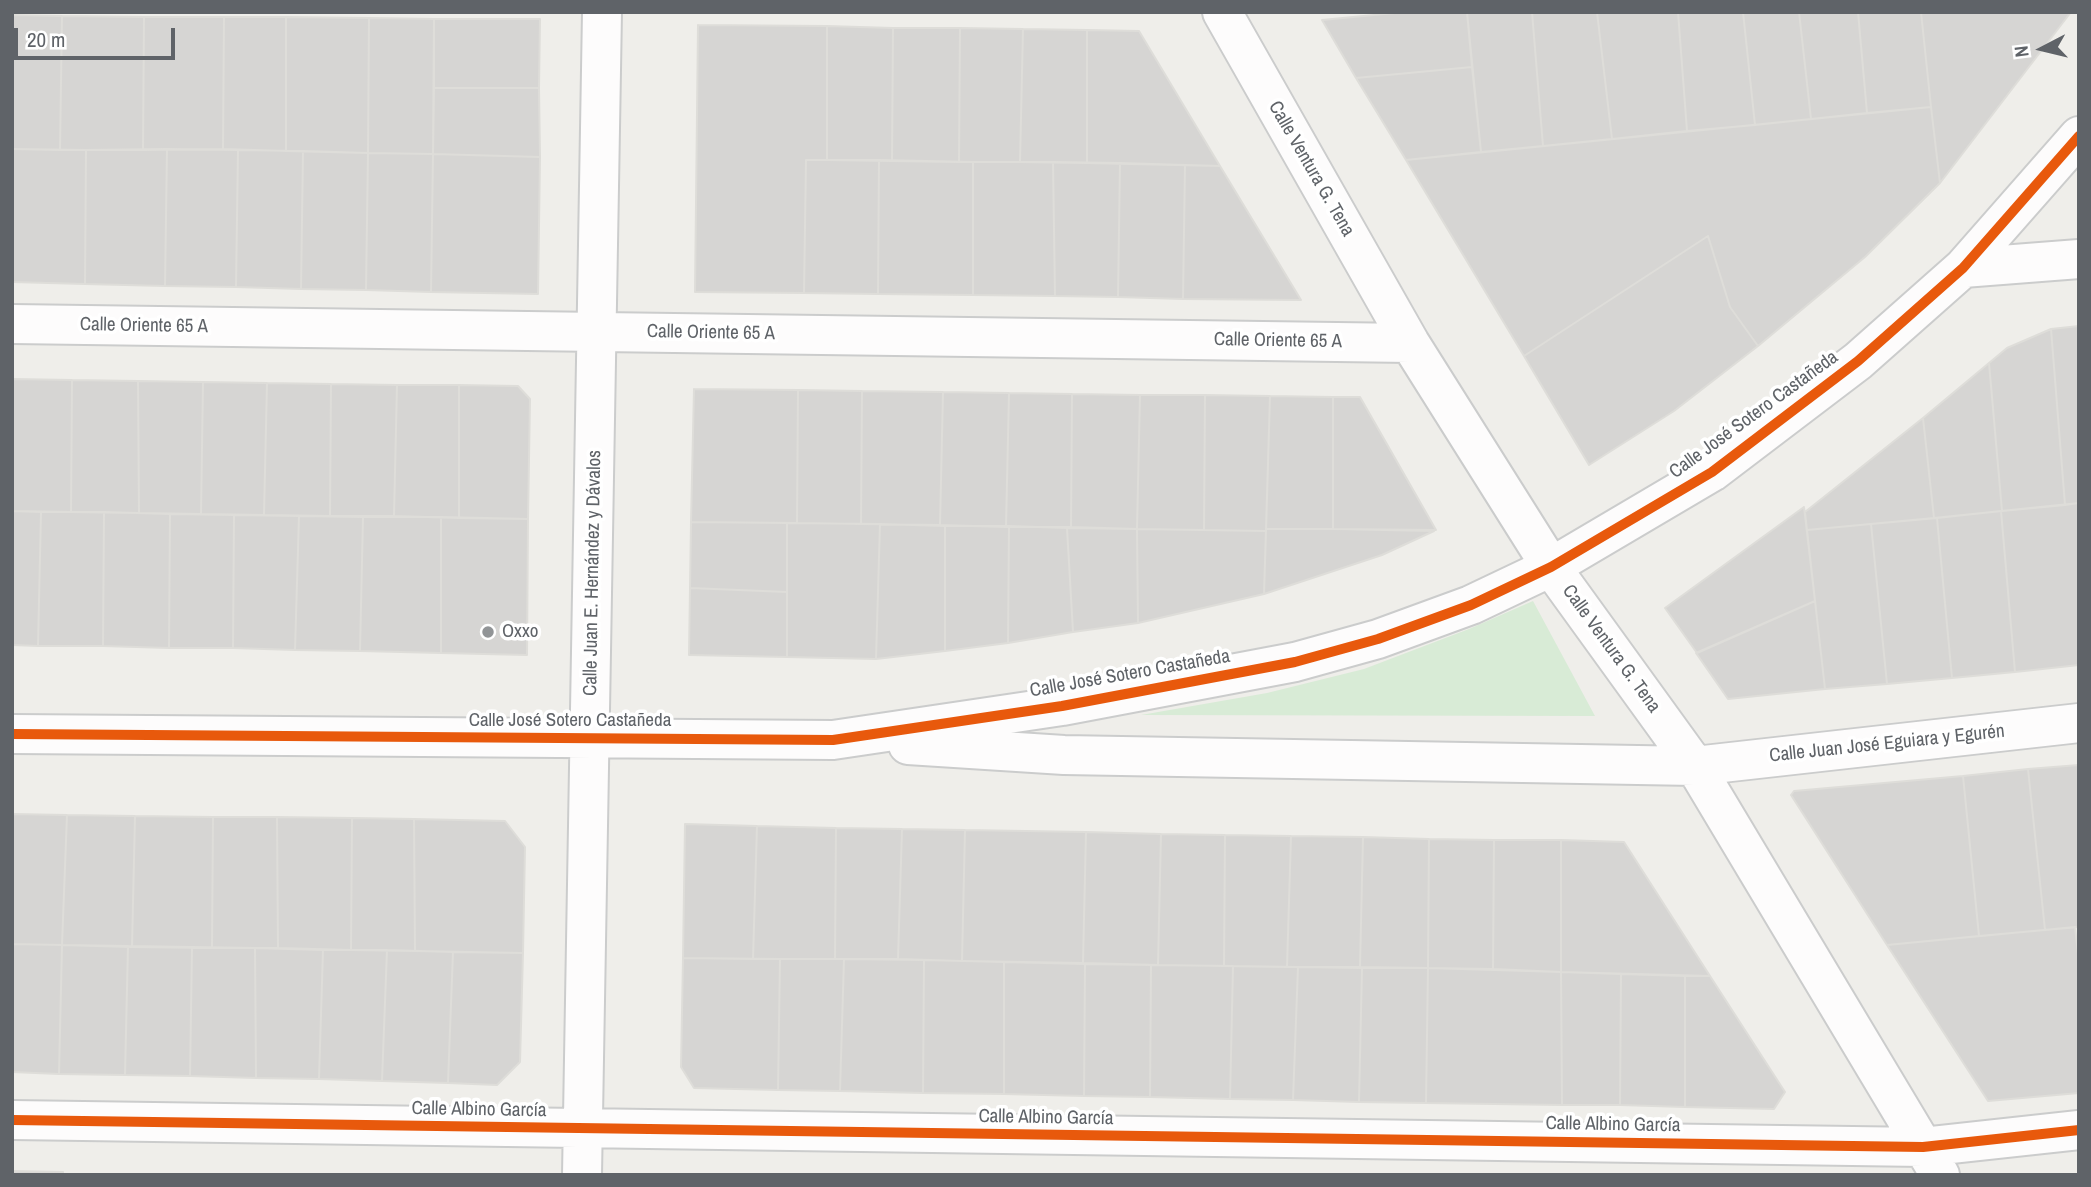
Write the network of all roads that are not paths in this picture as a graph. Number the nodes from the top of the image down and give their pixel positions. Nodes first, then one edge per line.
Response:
1 (602, 12) edge
2 (1222, 12) edge
3 (2079, 136) edge
4 (2079, 259) edge
5 (1963, 268) junction
6 (12, 324) edge
7 (598, 331) junction
8 (1410, 343) junction
9 (1551, 567) junction
10 (2079, 723) edge
11 (12, 734) edge
12 (589, 739) junction
13 (833, 740) junction
14 (1695, 766) junction
15 (12, 1120) edge
16 (583, 1129) junction
17 (2079, 1130) edge
18 (1932, 1161) edge
19 (582, 1175) edge

1 - 7 street, Calle Juan E. Hernández y Dávalos
2 - 8 street, Calle Ventura G. Tena
3 - 5 street, Calle José Sotero Castañeda
4 - 5 street
5 - 9 street, Calle José Sotero Castañeda
6 - 7 street, Calle Oriente 65 A
7 - 8 street, Calle Oriente 65 A
7 - 12 street, Calle Juan E. Hernández y Dávalos
8 - 9 street, Calle Ventura G. Tena
9 - 13 street, Calle José Sotero Castañeda
9 - 14 street, Calle Ventura G. Tena
10 - 14 street, Calle Juan José Eguiara y Egurén
11 - 12 street, Calle José Sotero Castañeda
12 - 13 street, Calle José Sotero Castañeda
12 - 16 street, Calle Juan E. Hernández y Dávalos
13 - 14 street, Calle José Sotero Castañeda
14 - 18 street, Calle Ventura G. Tena
15 - 16 street, Calle Albino García
16 - 18 street, Calle Albino García
16 - 19 street, Calle Juan E. Hernández y Dávalos
17 - 18 street, Calle Albino García

